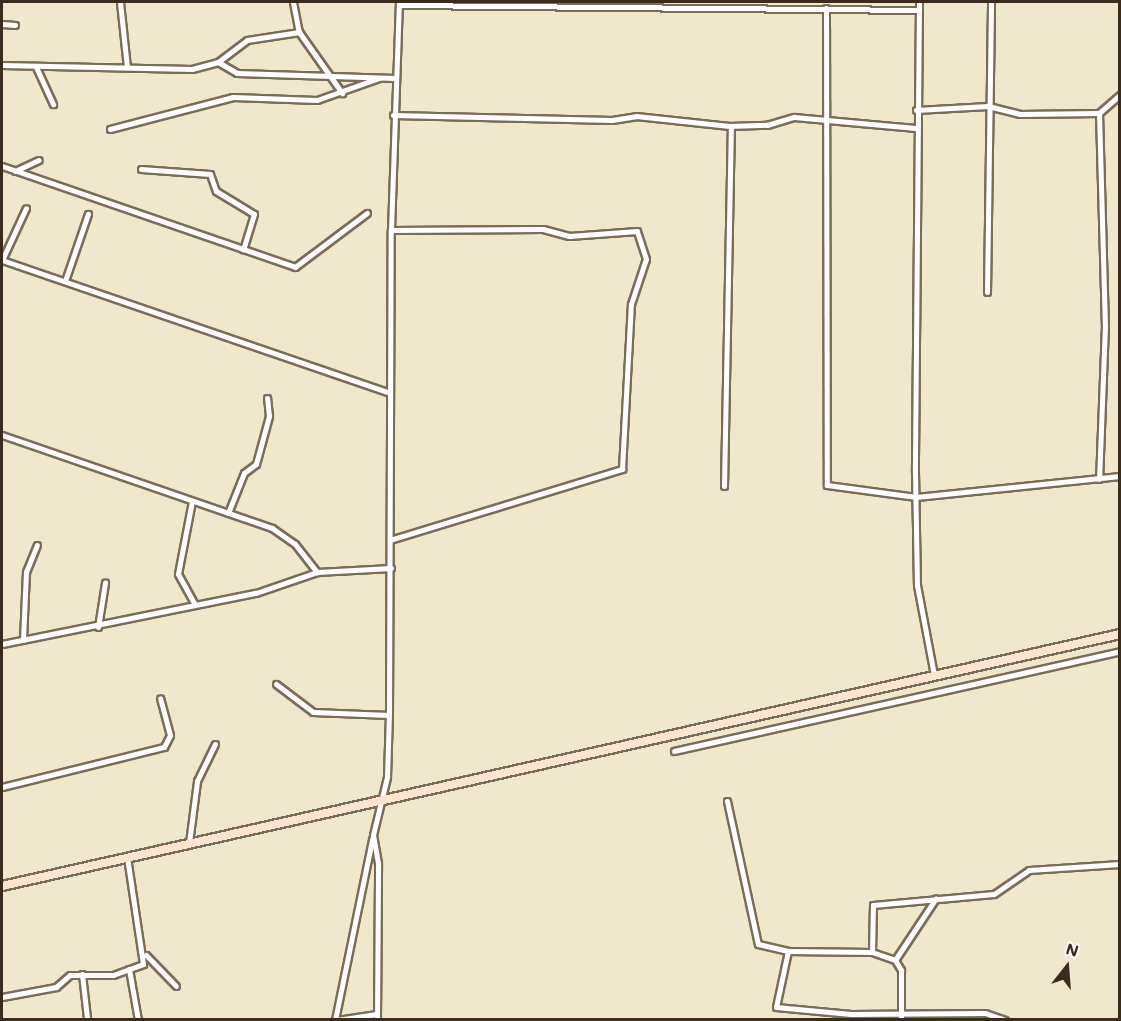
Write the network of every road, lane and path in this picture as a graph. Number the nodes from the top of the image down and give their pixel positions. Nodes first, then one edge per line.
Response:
1 (120, 2) edge
2 (293, 2) edge
3 (919, 2) edge
4 (991, 2) edge
5 (400, 3) edge
6 (729, 3) edge
7 (828, 6) edge
8 (919, 10) junction
9 (2, 24) edge
10 (15, 25) dead end
11 (299, 32) junction
12 (218, 62) junction
13 (2, 65) edge
14 (36, 67) junction
15 (128, 67) junction
16 (329, 77) junction
17 (380, 77) junction
18 (395, 78) junction
19 (342, 93) junction
20 (1119, 95) edge
21 (53, 104) dead end
22 (988, 106) junction
23 (916, 110) junction
24 (1098, 113) junction
25 (393, 115) junction
26 (826, 121) junction
27 (731, 126) junction
28 (916, 128) junction
29 (110, 129) dead end
30 (39, 160) dead end
31 (2, 166) edge
32 (141, 169) dead end
33 (15, 171) junction
34 (26, 208) dead end
35 (367, 213) dead end
36 (88, 214) dead end
37 (391, 230) junction
38 (243, 249) junction
39 (2, 260) edge
40 (65, 281) junction
41 (987, 292) dead end
42 (390, 393) junction
43 (267, 398) dead end
44 (2, 435) edge
45 (1119, 476) edge
46 (1099, 479) junction
47 (724, 486) dead end
48 (916, 497) junction
49 (192, 501) junction
50 (228, 513) junction
51 (390, 540) junction
52 (37, 546) dead end
53 (391, 568) junction
54 (317, 572) junction
55 (105, 583) dead end
56 (195, 605) junction
57 (98, 627) junction
58 (1119, 634) edge
59 (23, 640) junction
60 (2, 644) edge
61 (1119, 651) edge
62 (934, 675) junction
63 (276, 684) dead end
64 (160, 698) dead end
65 (389, 715) junction
66 (215, 744) dead end
67 (674, 751) dead end
68 (2, 787) edge
69 (727, 801) dead end
70 (379, 802) junction
71 (373, 835) junction
72 (189, 843) junction
73 (127, 857) junction
74 (1119, 864) edge
75 (2, 886) edge
76 (936, 897) junction
77 (788, 951) junction
78 (872, 952) junction
79 (146, 955) junction
80 (895, 960) junction
81 (129, 969) junction
82 (82, 974) junction
83 (176, 986) dead end
84 (2, 997) edge
85 (902, 1012) junction
86 (377, 1017) edge
87 (87, 1018) dead end
88 (138, 1020) edge
89 (336, 1020) edge
90 (901, 1020) edge
91 (1005, 1020) edge

1 - 15 street
2 - 11 street
3 - 8 street
4 - 22 street
5 - 6 street
5 - 18 street
6 - 7 street
7 - 8 street
7 - 26 street
8 - 23 street
9 - 10 street
11 - 12 street
11 - 16 street
12 - 15 street
12 - 16 street
13 - 14 street
14 - 15 street
14 - 21 street
16 - 17 street
16 - 19 street
17 - 18 street
17 - 19 street
18 - 25 street
19 - 29 street
20 - 24 street
22 - 23 street
22 - 24 street
22 - 41 street
23 - 28 street
24 - 46 street
25 - 27 street
25 - 37 street
26 - 27 street
26 - 28 street
26 - 48 street
27 - 47 street
28 - 48 street
30 - 33 street
31 - 33 street
32 - 38 street
33 - 38 street
34 - 39 street
35 - 38 street
36 - 40 street
37 - 42 street
37 - 51 street
39 - 40 street
40 - 42 street
42 - 51 street
43 - 50 street
44 - 49 street
45 - 46 street
46 - 48 street
48 - 62 street
49 - 50 street
49 - 56 street
50 - 54 street
51 - 53 street
52 - 59 street
53 - 54 street
53 - 65 street
54 - 56 street
55 - 57 street
56 - 57 street
57 - 59 street
58 - 62 street
59 - 60 street
61 - 67 street
62 - 70 street
63 - 65 street
64 - 68 street
65 - 70 street
66 - 72 street
69 - 77 street
70 - 71 street
70 - 72 street
71 - 86 street
71 - 89 street
72 - 73 street
73 - 75 street
73 - 79 street
74 - 76 street
76 - 78 street
76 - 80 street
77 - 78 street
77 - 85 street
78 - 80 street
79 - 81 street
79 - 83 street
80 - 85 street
81 - 82 street
81 - 88 street
82 - 84 street
82 - 87 street
85 - 90 street
85 - 91 street
86 - 89 street

